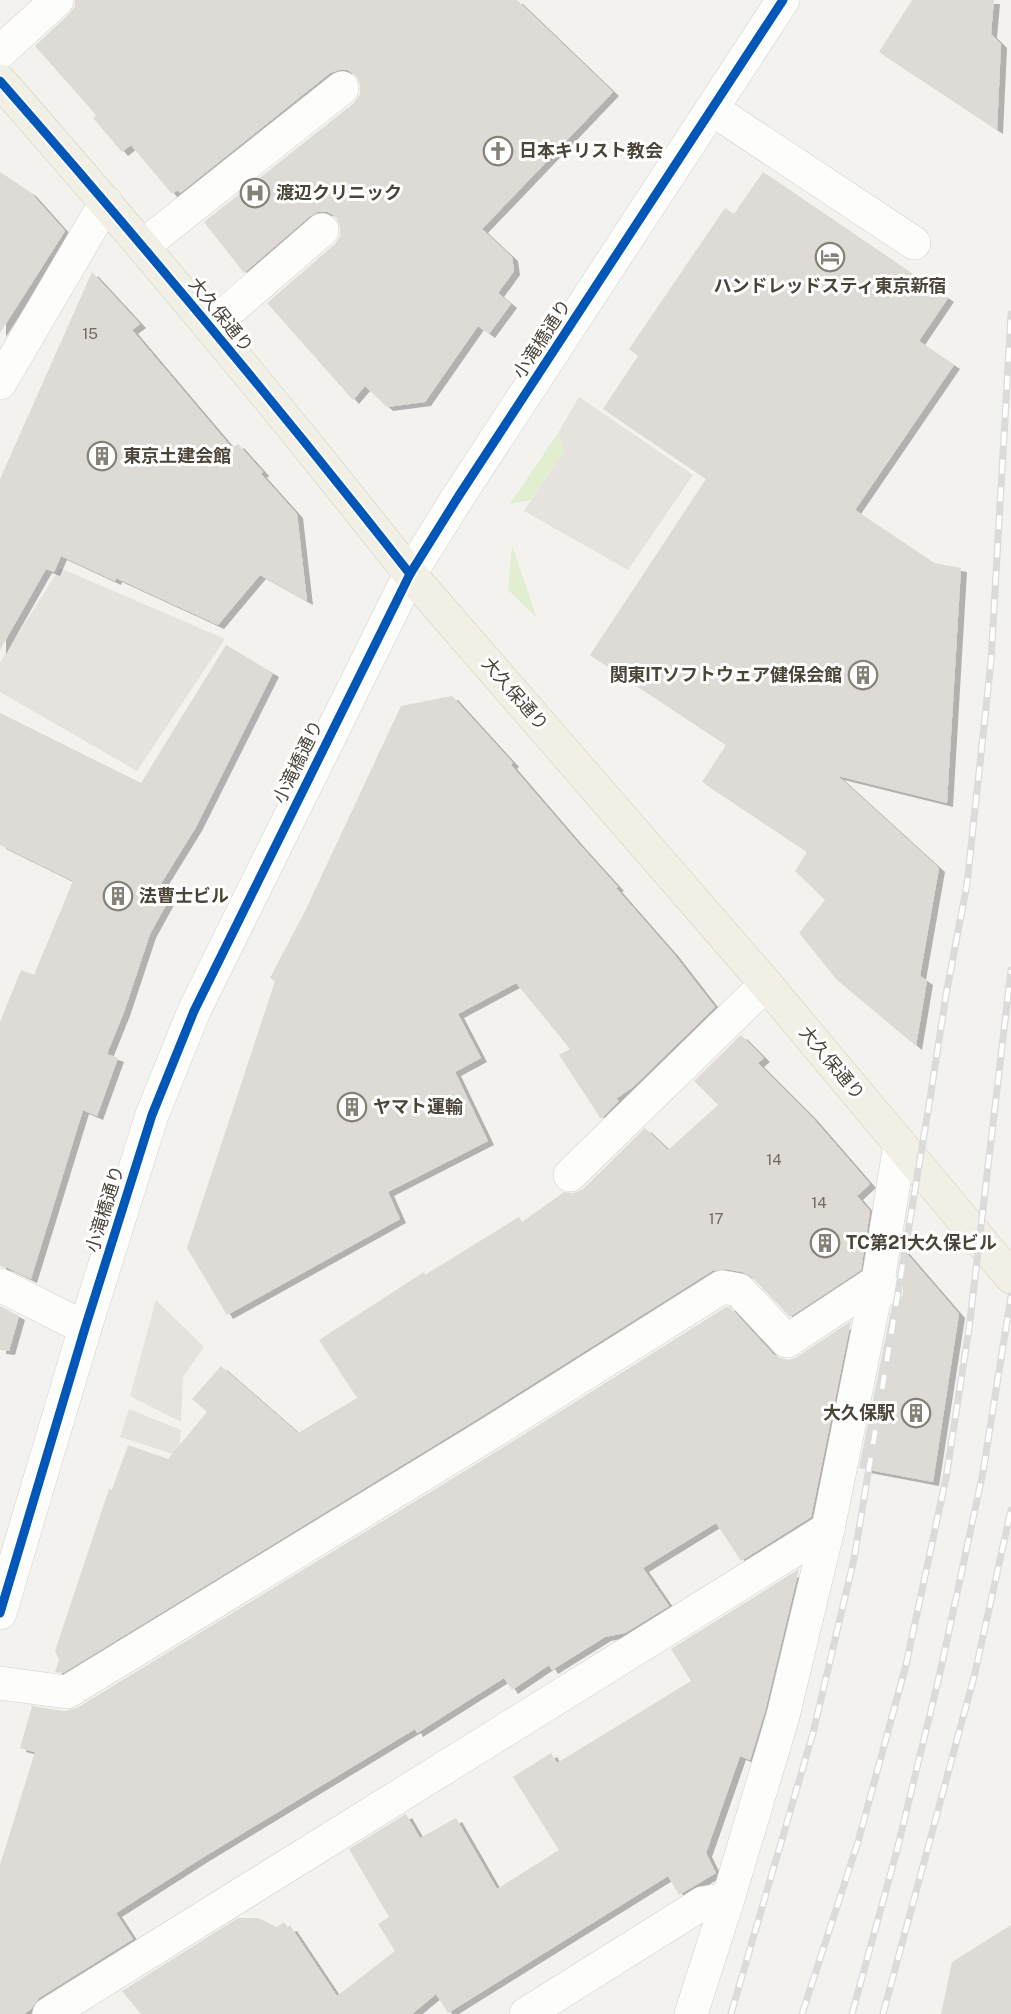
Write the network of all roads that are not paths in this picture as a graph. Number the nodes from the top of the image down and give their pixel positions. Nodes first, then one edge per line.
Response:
1 (57, 0) edge
2 (783, 0) edge
3 (0, 52) edge
4 (0, 81) edge
5 (342, 88) dead end
6 (712, 109) junction
7 (106, 202) junction
8 (322, 230) dead end
9 (914, 243) dead end
10 (142, 246) junction
11 (210, 327) junction
12 (0, 384) edge
13 (410, 574) junction
14 (766, 984) junction
15 (900, 1144) junction
16 (570, 1175) dead end
17 (1011, 1277) edge
18 (0, 1285) edge
19 (881, 1285) junction
20 (85, 1328) junction
21 (828, 1530) junction
22 (7, 1560) edge
23 (0, 1613) edge
24 (0, 1683) edge
25 (728, 1899) junction
26 (49, 2014) edge
27 (526, 2014) edge
28 (691, 2014) edge

1 - 3 street
2 - 6 street, 小滝橋通り
4 - 7 main road, 大久保通り
5 - 10 street
6 - 9 street
6 - 13 street, 小滝橋通り
7 - 10 main road, 大久保通り
7 - 12 street
8 - 11 street
10 - 11 main road, 大久保通り
11 - 13 main road, 大久保通り
13 - 14 main road, 大久保通り
13 - 20 street, 小滝橋通り
14 - 15 main road, 大久保通り
14 - 16 street
15 - 17 main road, 大久保通り
15 - 19 street
18 - 20 street
19 - 21 street
19 - 24 street
20 - 22 street, 小滝橋通り
21 - 25 street
21 - 26 street
22 - 23 street, 小滝橋通り
25 - 27 street
25 - 28 street

